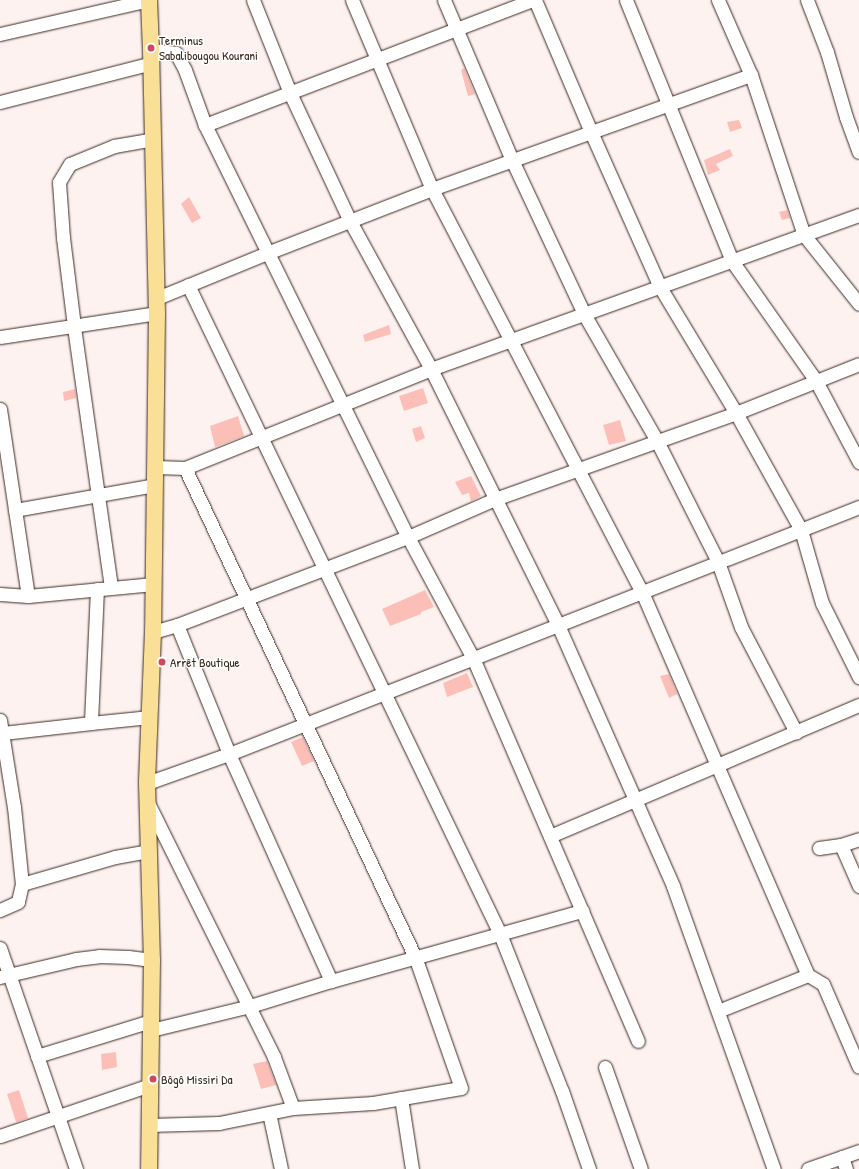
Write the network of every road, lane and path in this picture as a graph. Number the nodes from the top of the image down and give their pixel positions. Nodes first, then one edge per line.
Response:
1 (149, 0) edge
2 (253, 0) edge
3 (352, 0) edge
4 (444, 0) edge
5 (534, 0) edge
6 (626, 0) edge
7 (718, 0) edge
8 (807, 0) edge
9 (457, 29) junction
10 (0, 34) edge
11 (152, 57) junction
12 (377, 59) junction
13 (751, 75) junction
14 (290, 93) junction
15 (0, 102) edge
16 (668, 104) junction
17 (205, 125) junction
18 (591, 132) junction
19 (153, 139) junction
20 (859, 152) edge
21 (512, 160) junction
22 (432, 189) junction
23 (859, 216) edge
24 (350, 221) junction
25 (804, 235) junction
26 (268, 253) junction
27 (732, 261) junction
28 (188, 286) junction
29 (660, 287) junction
30 (859, 304) edge
31 (157, 306) junction
32 (584, 314) junction
33 (74, 326) junction
34 (0, 337) edge
35 (511, 341) junction
36 (859, 364) edge
37 (430, 369) junction
38 (816, 381) junction
39 (343, 405) junction
40 (0, 409) edge
41 (736, 413) junction
42 (261, 437) junction
43 (657, 441) junction
44 (859, 462) edge
45 (156, 467) junction
46 (185, 468) junction
47 (579, 469) junction
48 (155, 484) junction
49 (98, 495) junction
50 (495, 499) junction
51 (859, 507) edge
52 (15, 510) junction
53 (801, 530) junction
54 (408, 537) junction
55 (718, 562) junction
56 (324, 568) junction
57 (153, 584) junction
58 (111, 587) junction
59 (97, 589) junction
60 (642, 592) junction
61 (0, 594) edge
62 (28, 596) junction
63 (246, 598) junction
64 (177, 625) junction
65 (558, 625) junction
66 (153, 632) junction
67 (473, 658) junction
68 (859, 677) edge
69 (384, 693) junction
70 (859, 705) edge
71 (150, 718) junction
72 (91, 723) junction
73 (305, 724) junction
74 (1, 726) edge
75 (796, 732) junction
76 (229, 754) junction
77 (717, 765) junction
78 (147, 783) junction
79 (635, 800) junction
80 (148, 802) junction
81 (550, 836) junction
82 (859, 839) edge
83 (841, 845) junction
84 (819, 848) dead end
85 (149, 851) junction
86 (22, 884) junction
87 (859, 886) edge
88 (0, 910) edge
89 (582, 912) junction
90 (500, 934) junction
91 (0, 948) edge
92 (415, 957) junction
93 (152, 960) junction
94 (4, 976) edge
95 (808, 976) junction
96 (331, 981) junction
97 (250, 1006) junction
98 (718, 1011) junction
99 (151, 1026) junction
100 (638, 1041) dead end
101 (37, 1056) junction
102 (605, 1067) dead end
103 (859, 1067) edge
104 (150, 1085) junction
105 (401, 1098) junction
106 (293, 1108) junction
107 (269, 1113) junction
108 (58, 1116) junction
109 (149, 1125) junction
110 (0, 1136) edge
111 (859, 1151) edge
112 (844, 1163) edge
113 (76, 1169) edge
114 (149, 1169) edge
115 (281, 1169) edge
116 (412, 1169) edge
117 (589, 1169) edge
118 (641, 1169) edge
119 (774, 1169) edge
120 (808, 1169) edge

1 - 10 street
1 - 11 main road
2 - 14 street
3 - 12 street
4 - 9 street
5 - 9 street
5 - 18 street
6 - 16 street
7 - 13 street
8 - 20 street
9 - 12 street
9 - 21 street
11 - 15 street
11 - 17 street
11 - 19 main road
12 - 14 street
12 - 22 street
13 - 16 street
13 - 25 street
14 - 17 street
14 - 24 street
16 - 18 street
16 - 27 street
17 - 26 street
18 - 21 street
18 - 29 street
19 - 31 main road
19 - 33 street
21 - 22 street
21 - 32 street
22 - 24 street
22 - 35 street
23 - 25 street
24 - 26 street
24 - 37 street
25 - 27 street
25 - 30 street
26 - 28 street
26 - 39 street
27 - 29 street
27 - 38 street
28 - 31 street
28 - 42 street
29 - 32 street
29 - 41 street
31 - 33 street
31 - 45 main road
32 - 35 street
32 - 43 street
33 - 34 street
33 - 49 street
35 - 37 street
35 - 47 street
36 - 38 street
37 - 39 street
37 - 50 street
38 - 41 street
38 - 44 street
39 - 42 street
39 - 54 street
40 - 52 street
41 - 43 street
41 - 53 street
42 - 46 street
42 - 56 street
43 - 47 street
43 - 55 street
45 - 46 street
45 - 48 main road
46 - 63 street
47 - 50 street
47 - 60 street
48 - 49 street
48 - 57 main road
49 - 52 street
49 - 58 street
50 - 54 street
50 - 65 street
51 - 53 street
52 - 62 street
53 - 55 street
53 - 68 street
54 - 56 street
54 - 67 street
55 - 60 street
55 - 75 street
56 - 63 street
56 - 69 street
57 - 58 street
57 - 66 main road
58 - 59 street
59 - 62 street
59 - 72 street
60 - 65 street
60 - 77 street
61 - 62 street
63 - 64 street
63 - 73 street
64 - 66 street
64 - 76 street
65 - 67 street
65 - 79 street
66 - 71 main road
67 - 69 street
67 - 81 street
69 - 73 street
69 - 90 street
70 - 75 street
71 - 72 street
71 - 78 main road
72 - 74 street
73 - 76 street
73 - 92 street
74 - 86 street
75 - 77 street
76 - 78 street
76 - 96 street
77 - 79 street
77 - 95 street
78 - 80 main road
79 - 81 street
79 - 98 street
80 - 85 main road
80 - 97 street
81 - 89 street
82 - 83 street
83 - 84 street
83 - 87 street
85 - 86 street
85 - 93 main road
86 - 88 street
89 - 90 street
89 - 100 street
90 - 92 street
90 - 117 street
91 - 94 street
92 - 96 street
92 - 105 street
93 - 94 street
93 - 99 main road
94 - 101 street
95 - 98 street
95 - 103 street
96 - 97 street
97 - 99 street
97 - 106 street
98 - 119 street
99 - 101 street
99 - 104 main road
101 - 108 street
102 - 118 street
104 - 108 street
104 - 109 main road
105 - 106 street
105 - 116 street
106 - 107 street
107 - 109 street
107 - 115 street
108 - 110 street
108 - 113 street
109 - 114 main road
111 - 112 street
112 - 120 street

